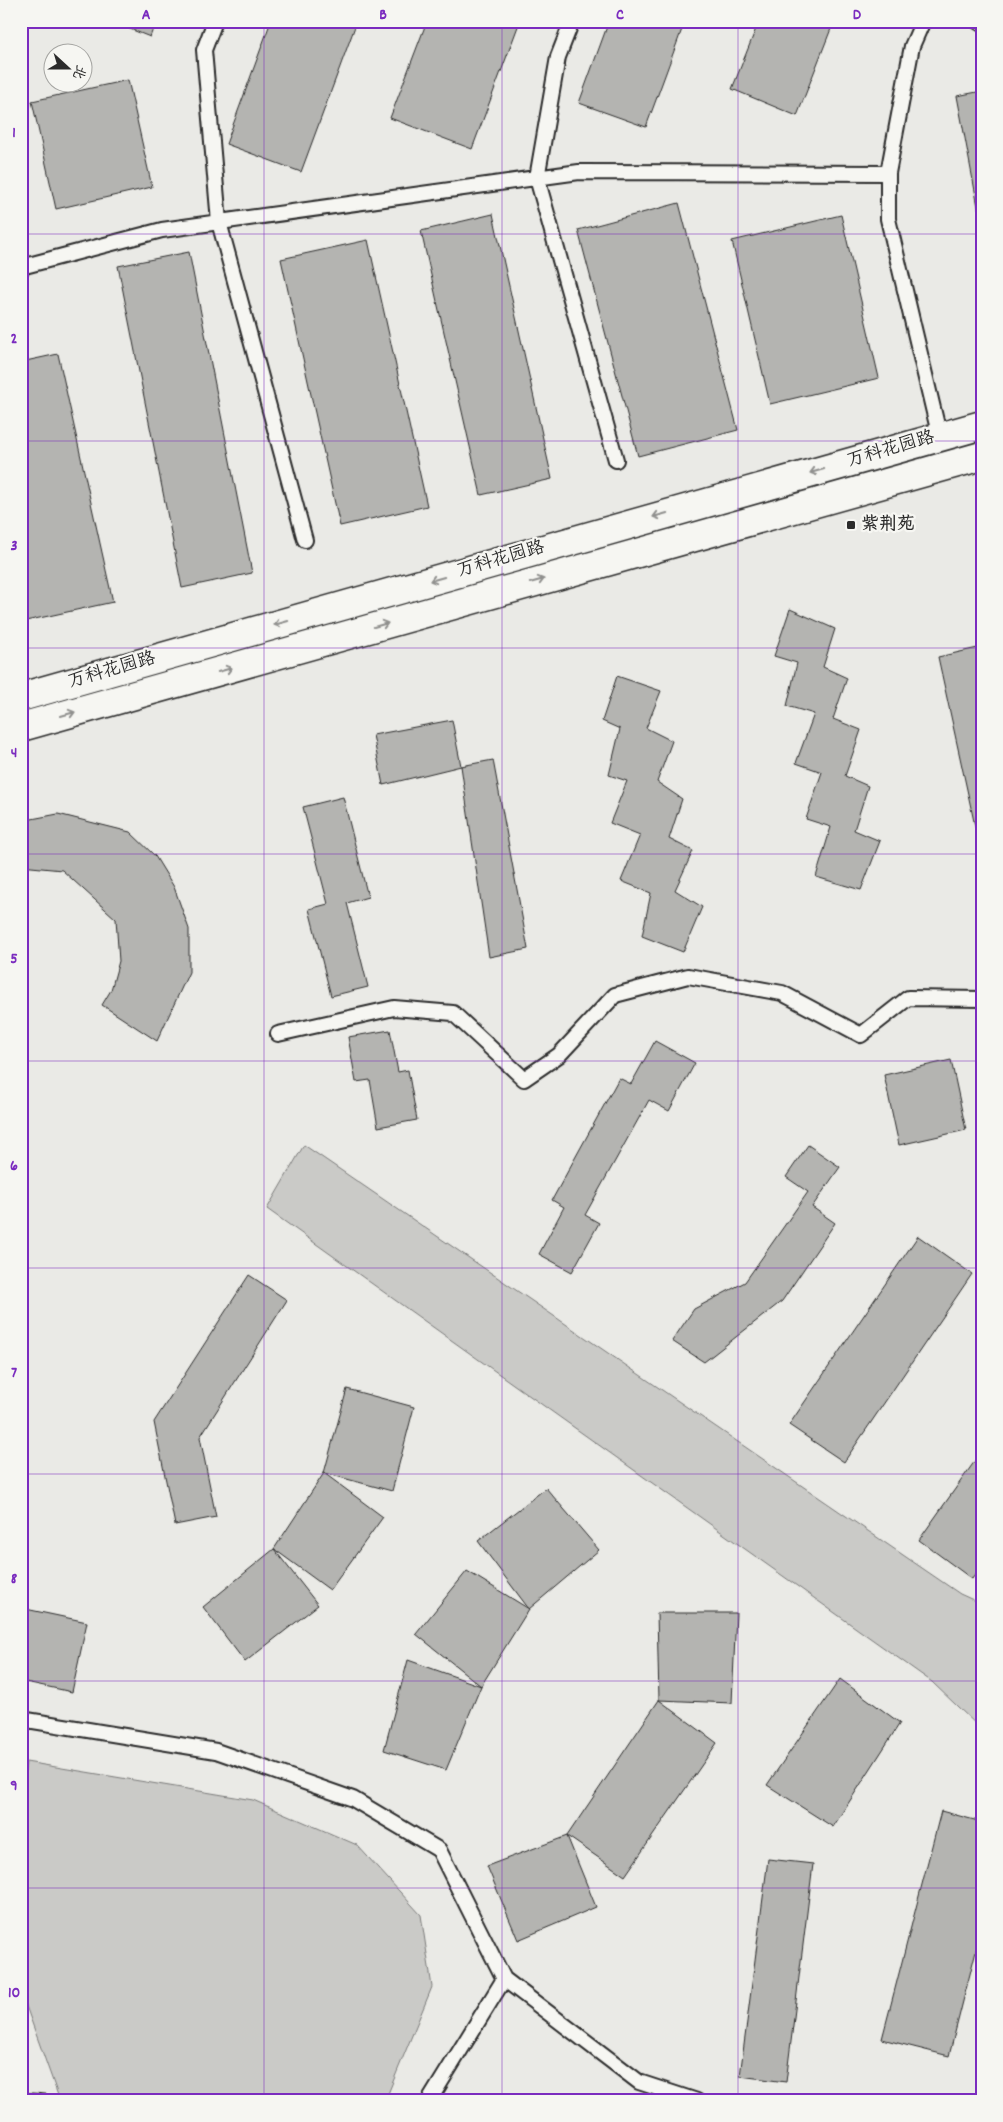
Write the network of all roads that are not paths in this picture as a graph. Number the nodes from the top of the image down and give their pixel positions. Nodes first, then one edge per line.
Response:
1 (215, 21) edge
2 (572, 21) edge
3 (923, 21) edge
4 (977, 21) edge
5 (982, 24) edge
6 (888, 173) junction
7 (537, 178) junction
8 (218, 222) junction
9 (21, 267) edge
10 (982, 425) edge
11 (940, 436) junction
12 (982, 456) edge
13 (616, 460) dead end
14 (945, 466) junction
15 (304, 540) dead end
16 (21, 697) edge
17 (21, 727) edge
18 (982, 999) edge
19 (278, 1034) dead end
20 (21, 1719) edge
21 (504, 1979) junction
22 (429, 2101) edge
23 (698, 2101) edge

1 - 8 lane
2 - 7 lane
3 - 6 lane
4 - 5 lane
6 - 7 lane
6 - 11 lane
7 - 8 lane
7 - 13 lane
8 - 9 lane
8 - 15 lane
10 - 11 street, 万科花园路
11 - 14 lane
11 -> 16 street, 万科花园路
12 - 14 street, 万科花园路
17 -> 14 street, 万科花园路
18 - 19 lane
20 - 21 lane
21 - 22 lane
21 - 23 lane

